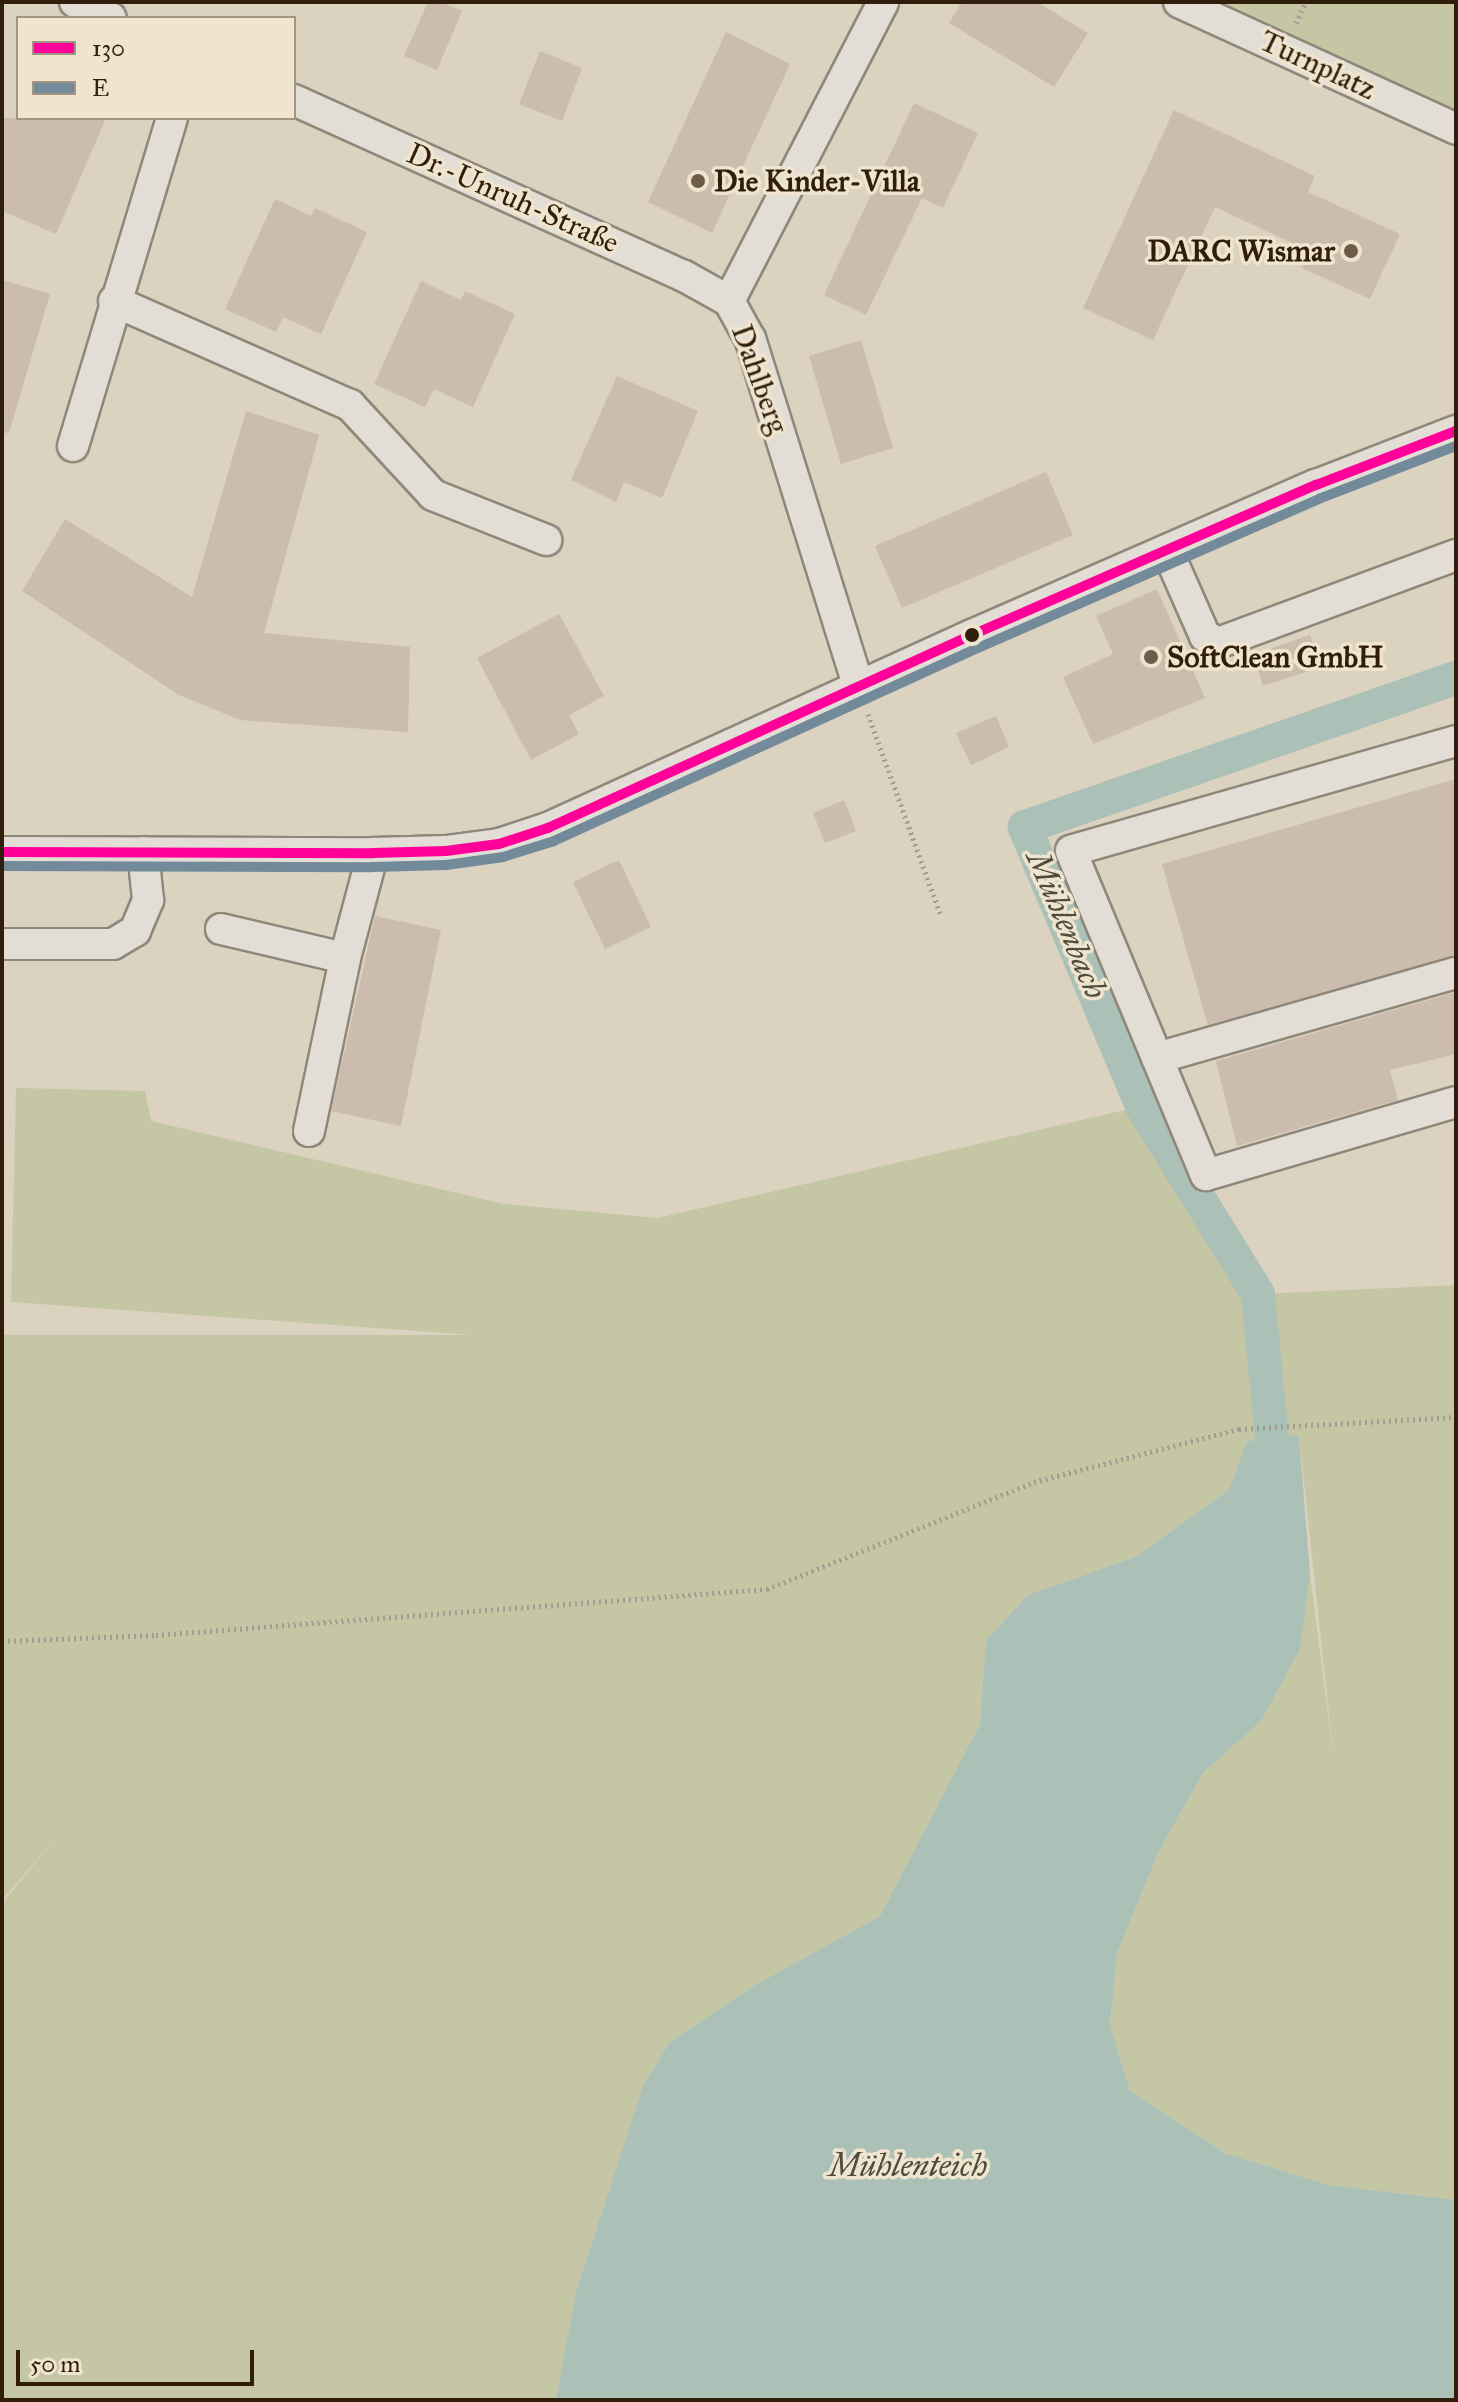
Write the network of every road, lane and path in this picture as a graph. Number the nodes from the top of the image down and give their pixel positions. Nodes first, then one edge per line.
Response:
1 (75, 2) edge
2 (883, 2) edge
3 (1179, 2) edge
4 (106, 16) edge
5 (296, 101) edge
6 (171, 120) edge
7 (1456, 129) edge
8 (114, 301) junction
9 (729, 301) junction
10 (1456, 431) edge
11 (73, 446) dead end
12 (546, 540) dead end
13 (1167, 550) junction
14 (1456, 555) edge
15 (859, 688) junction
16 (1456, 741) edge
17 (2, 852) edge
18 (143, 852) junction
19 (373, 853) junction
20 (940, 913) dead end
21 (221, 929) dead end
22 (2, 944) edge
23 (345, 958) junction
24 (1456, 973) edge
25 (1157, 1058) junction
26 (1456, 1102) edge
27 (309, 1131) dead end
28 (1456, 1417) edge
29 (2, 1641) edge

1 - 4 street
2 - 9 street, Dahlberg
3 - 7 street, Turnplatz
5 - 9 street, Dr.-Unruh-Straße
6 - 8 street
8 - 11 street
8 - 12 street
9 - 15 street, Dahlberg
10 - 13 street
13 - 14 street
13 - 15 street
15 - 19 street
15 - 20 path
16 - 25 street
17 - 18 street
18 - 19 street
18 - 22 street
19 - 23 street
21 - 23 street
23 - 27 street
24 - 25 street
25 - 26 street
28 - 29 path

